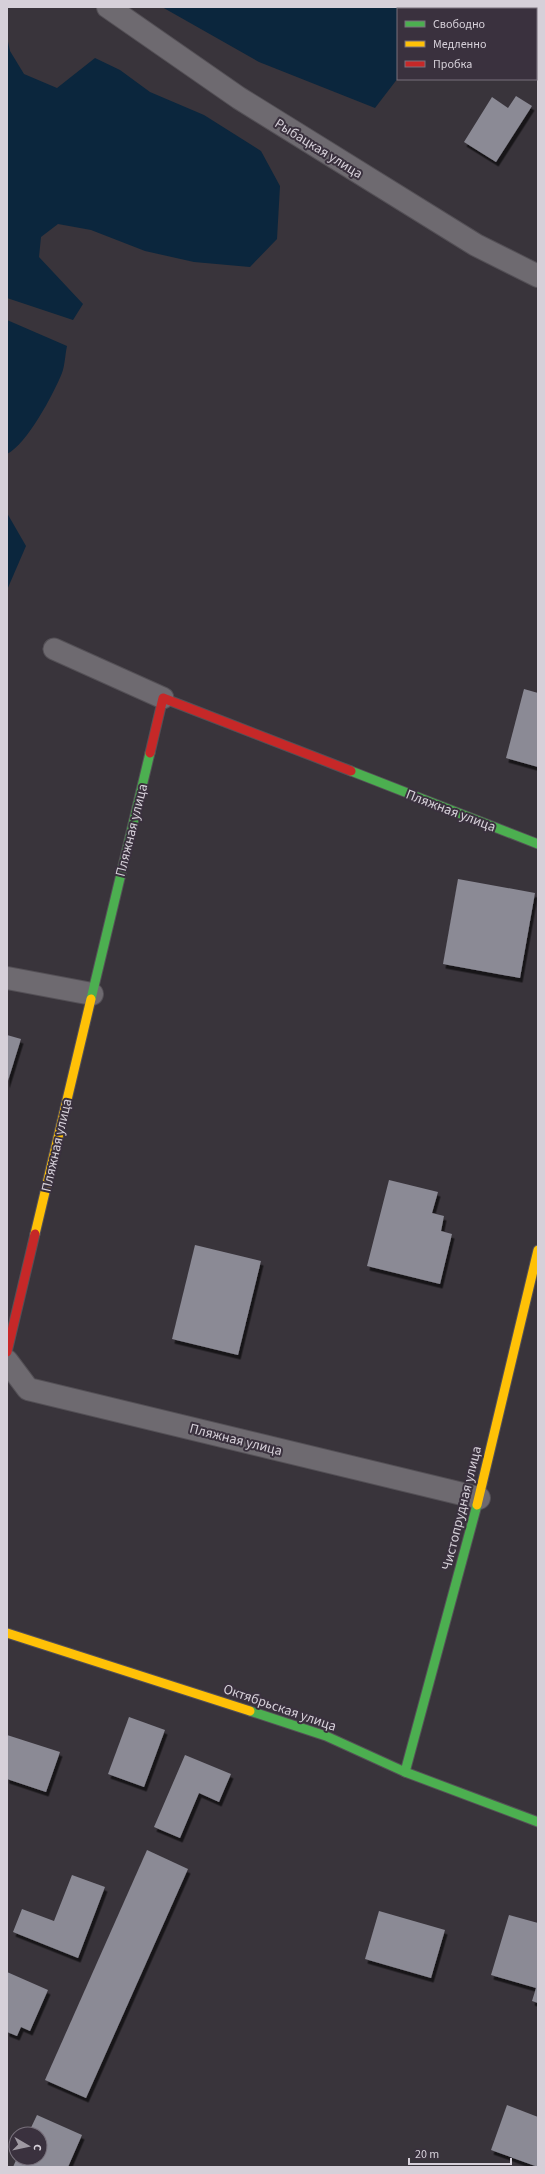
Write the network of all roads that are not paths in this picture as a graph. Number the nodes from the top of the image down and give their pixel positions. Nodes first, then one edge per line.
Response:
1 (108, 7) edge
2 (538, 276) edge
3 (54, 649) dead end
4 (163, 698) junction
5 (538, 844) edge
6 (7, 978) edge
7 (92, 994) junction
8 (538, 1250) edge
9 (7, 1352) edge
10 (7, 1361) edge
11 (479, 1498) junction
12 (7, 1633) edge
13 (405, 1772) junction
14 (538, 1822) edge

1 - 2 street, Рыбацкая улица
3 - 4 lane
4 - 5 street, Пляжная улица
4 - 7 street, Пляжная улица
6 - 7 street
7 - 9 street, Пляжная улица
8 - 11 street, Чистопрудная улица
10 - 11 street, Пляжная улица
11 - 13 street, Чистопрудная улица
12 - 13 street, Октябрьская улица
13 - 14 street, Октябрьская улица

